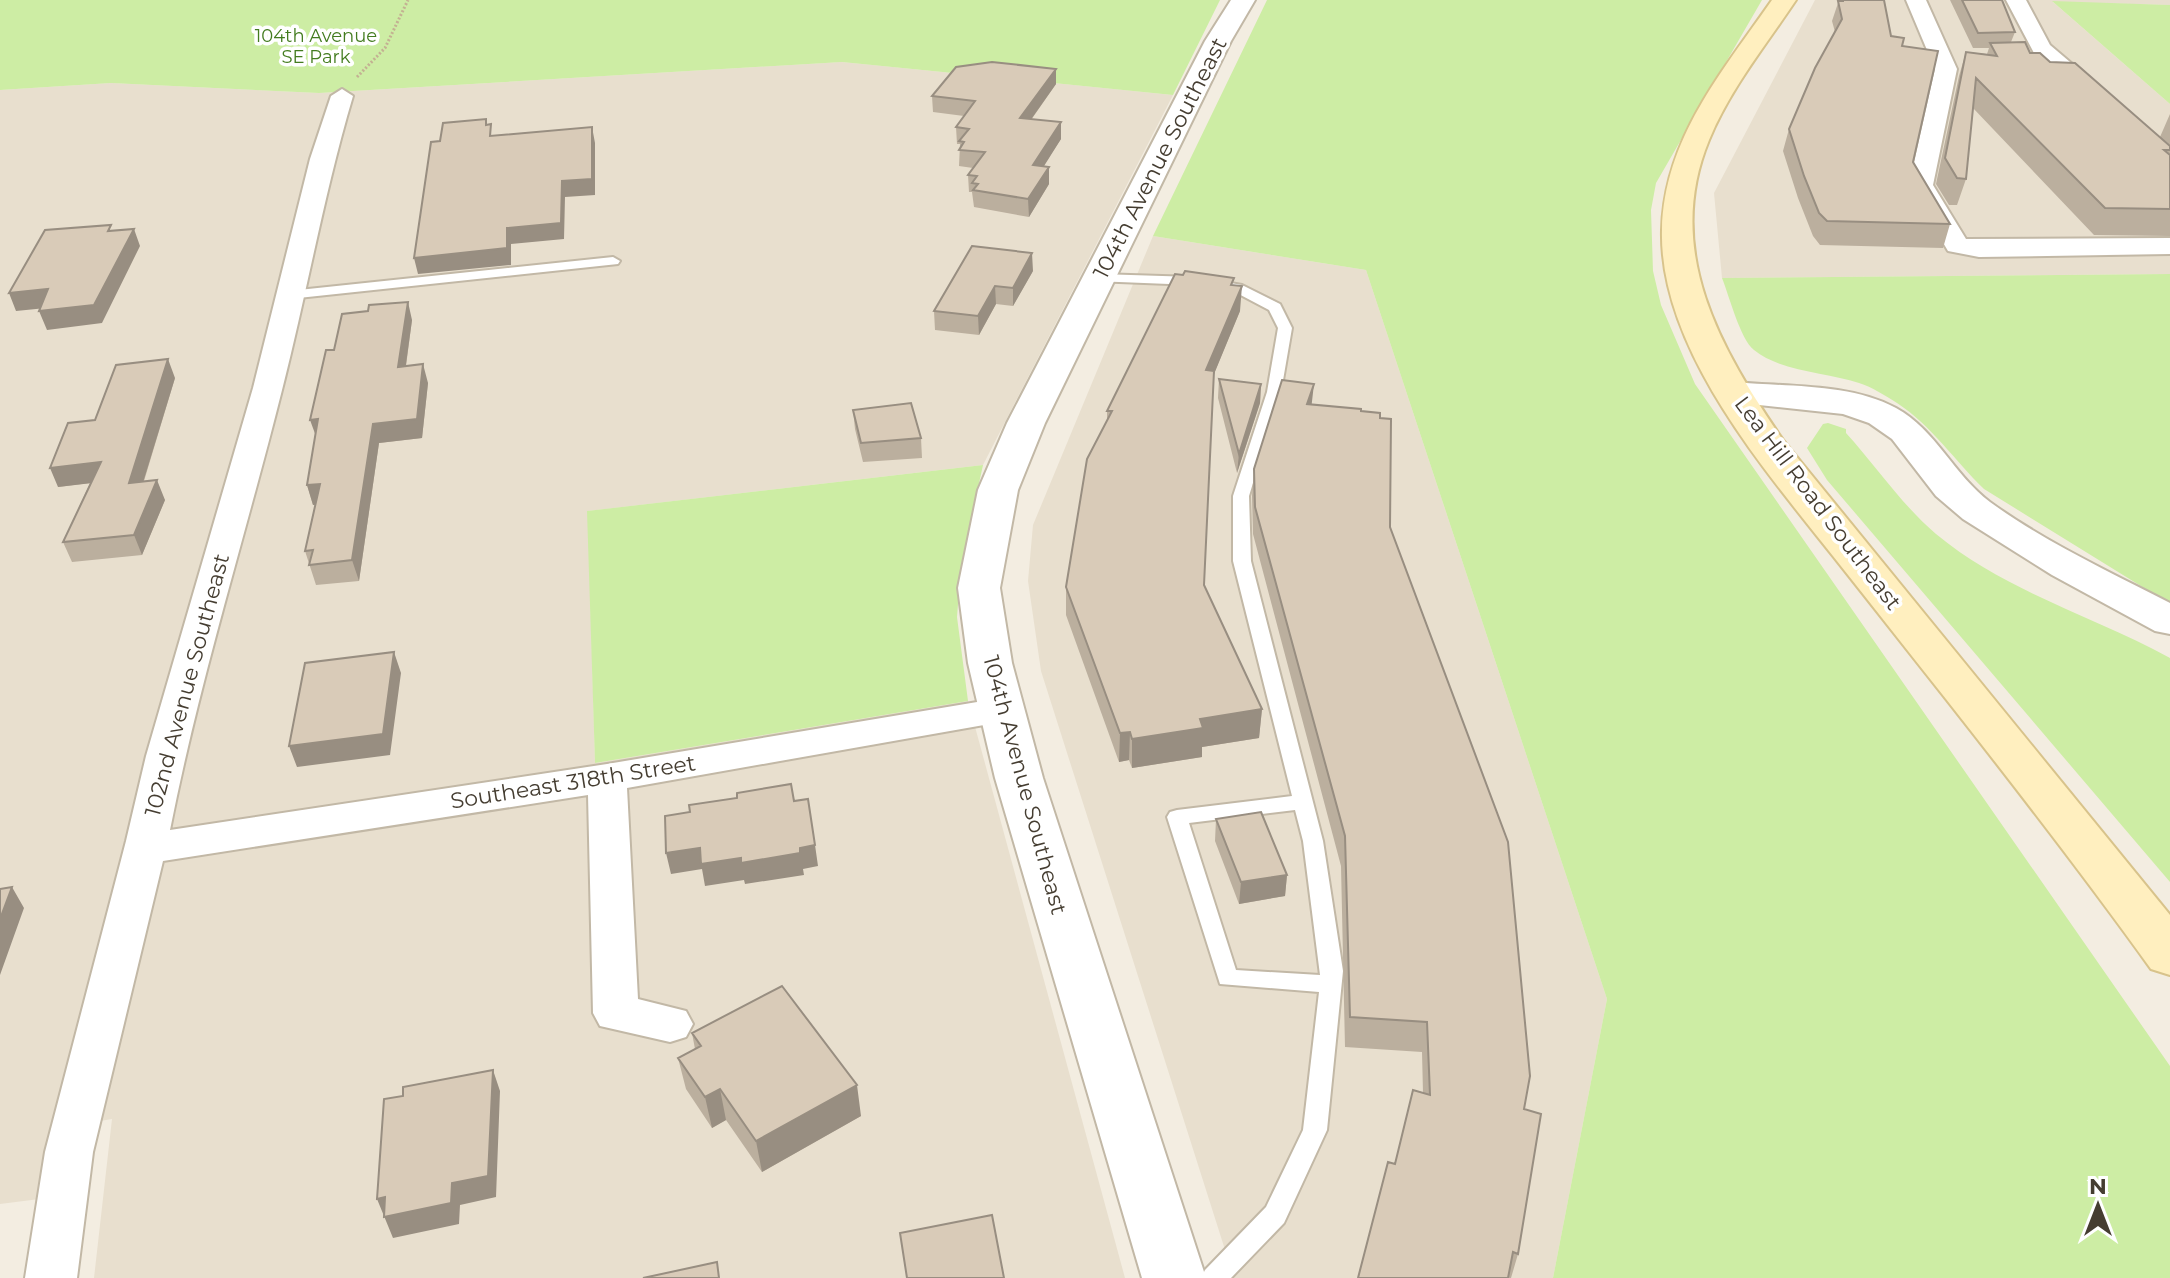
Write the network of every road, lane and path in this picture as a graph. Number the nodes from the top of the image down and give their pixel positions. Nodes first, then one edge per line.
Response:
1 (408, 0) edge
2 (1243, 0) edge
3 (1784, 0) edge
4 (1916, 0) edge
5 (2016, 0) edge
6 (2050, 55) junction
7 (2024, 57) edge
8 (1941, 59) junction
9 (1970, 59) edge
10 (342, 96) joint
11 (2116, 114) edge
12 (2170, 246) edge
13 (613, 261) dead end
14 (1099, 278) junction
15 (289, 295) junction
16 (1735, 393) junction
17 (2170, 621) edge
18 (1001, 710) junction
19 (607, 778) junction
20 (1303, 802) junction
21 (144, 849) junction
22 (2170, 954) edge
23 (1331, 984) junction
24 (670, 1024) dead end
25 (51, 1278) edge
26 (1174, 1278) edge
27 (1214, 1278) edge

1 - 10 path
2 - 14 street, 104th Avenue Southeast
3 - 16 main road, Lea Hill Road Southeast
4 - 8 street
5 - 6 street
6 - 7 street
6 - 11 street
8 - 9 street
8 - 12 street
10 - 15 street, 102nd Avenue Southeast
13 - 15 lane
14 - 18 street, 104th Avenue Southeast
14 - 20 lane
15 - 21 street, 102nd Avenue Southeast
16 - 17 street
16 - 22 main road, Lea Hill Road Southeast
18 - 19 street, Southeast 318th Street
18 - 26 street, 104th Avenue Southeast
19 - 21 street, Southeast 318th Street
19 - 24 street
20 - 23 lane
20 - 23 lane
21 - 25 street, 102nd Avenue Southeast
23 - 27 lane

